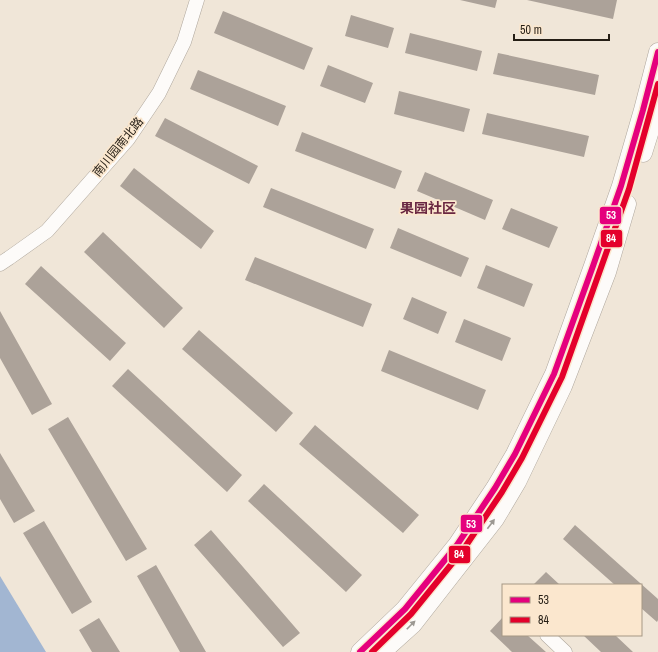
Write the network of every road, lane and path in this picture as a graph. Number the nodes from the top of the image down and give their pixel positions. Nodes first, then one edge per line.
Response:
1 (197, 0) edge
2 (658, 52) edge
3 (658, 104) edge
4 (0, 264) edge
5 (548, 636) edge
6 (360, 652) edge
7 (382, 652) edge
8 (566, 652) edge

1 - 4 street, 南川园南北路
2 - 6 main road
7 -> 3 main road
5 - 8 street

